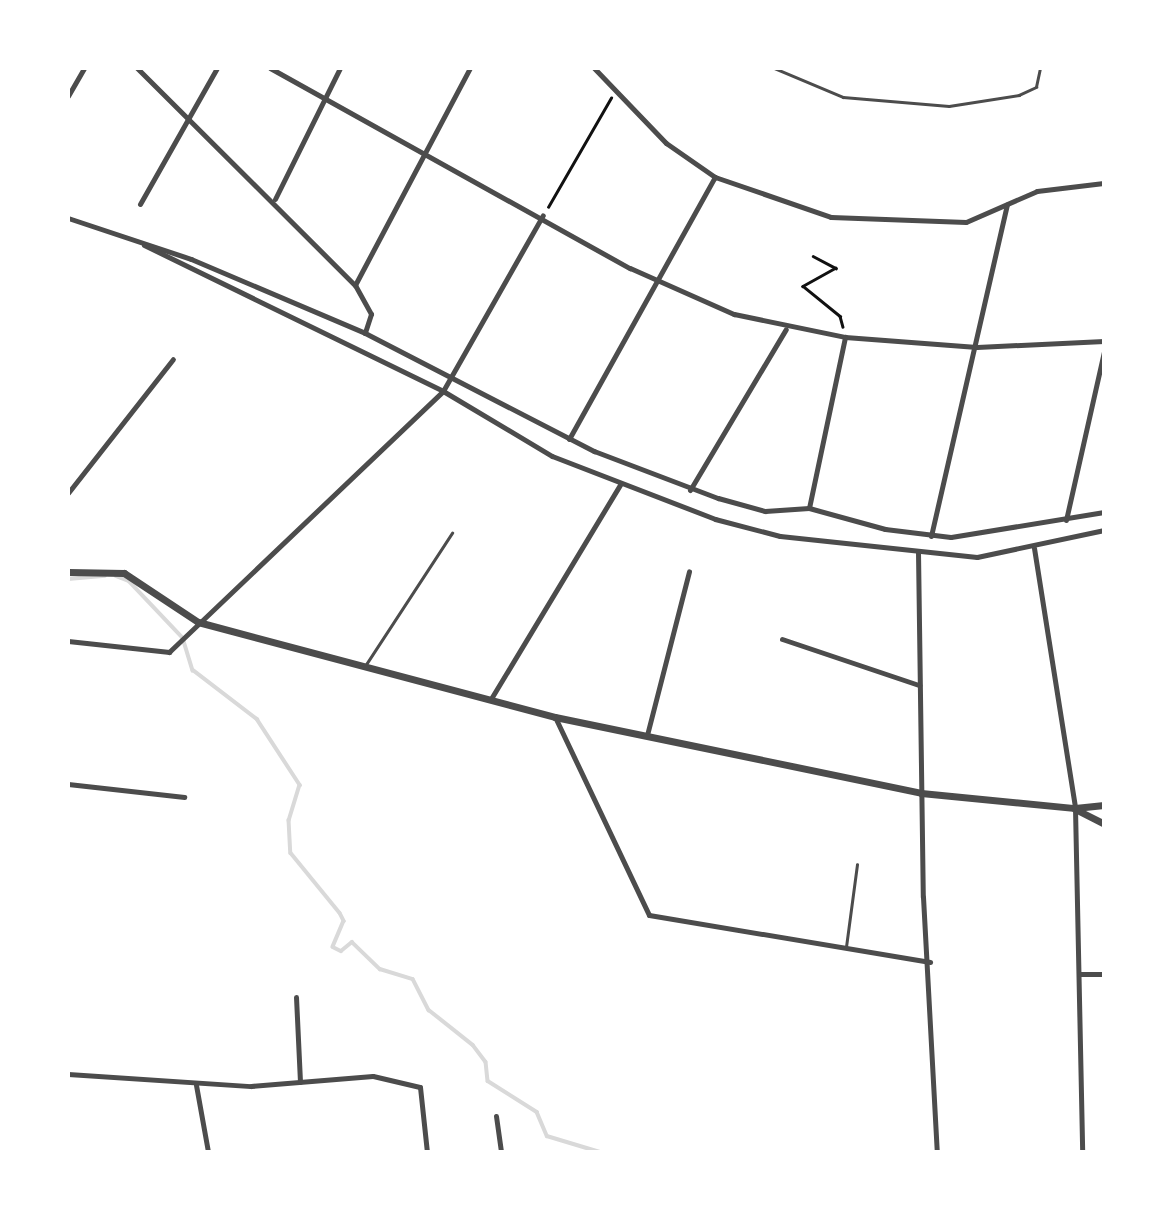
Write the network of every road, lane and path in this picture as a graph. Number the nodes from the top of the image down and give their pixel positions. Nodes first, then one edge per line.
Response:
1 (85, 68) edge
2 (137, 68) edge
3 (217, 68) edge
4 (270, 68) edge
5 (340, 68) edge
6 (470, 68) edge
7 (594, 68) edge
8 (774, 68) edge
9 (1040, 68) edge
10 (620, 88) junction
11 (68, 96) edge
12 (324, 99) junction
13 (190, 119) junction
14 (423, 152) junction
15 (715, 177) junction
16 (1104, 183) edge
17 (275, 199) junction
18 (140, 204) dead end
19 (1007, 205) junction
20 (543, 215) junction
21 (68, 218) edge
22 (122, 234) junction
23 (813, 256) dead end
24 (658, 279) junction
25 (355, 285) junction
26 (786, 329) junction
27 (365, 333) junction
28 (845, 337) junction
29 (1104, 341) edge
30 (977, 347) junction
31 (1104, 352) edge
32 (173, 359) dead end
33 (450, 378) junction
34 (443, 391) junction
35 (569, 439) junction
36 (620, 485) junction
37 (690, 490) junction
38 (68, 493) edge
39 (809, 508) junction
40 (1104, 512) edge
41 (1066, 520) junction
42 (1104, 530) edge
43 (452, 533) dead end
44 (931, 536) junction
45 (1034, 548) junction
46 (918, 552) junction
47 (689, 571) dead end
48 (68, 572) edge
49 (198, 622) junction
50 (782, 639) dead end
51 (68, 641) edge
52 (363, 668) junction
53 (919, 685) junction
54 (492, 697) junction
55 (555, 717) junction
56 (647, 735) junction
57 (68, 784) edge
58 (920, 793) junction
59 (184, 797) dead end
60 (1104, 805) edge
61 (1075, 808) junction
62 (1104, 824) edge
63 (857, 865) dead end
64 (846, 947) junction
65 (930, 962) junction
66 (1079, 974) junction
67 (1104, 974) edge
68 (296, 997) dead end
69 (68, 1074) edge
70 (300, 1082) junction
71 (196, 1086) junction
72 (496, 1116) dead end
73 (208, 1152) edge
74 (427, 1152) edge
75 (501, 1152) edge
76 (937, 1152) edge
77 (1082, 1152) edge

1 - 11 street
2 - 13 street
3 - 13 street
4 - 12 street
5 - 12 street
6 - 14 street
7 - 10 street
8 - 9 lane
10 - 15 street
10 - 20 path
12 - 14 street
12 - 17 street
13 - 17 street
13 - 18 street
14 - 20 street
14 - 25 street
15 - 19 street
15 - 24 street
16 - 19 street
17 - 25 street
19 - 30 street
20 - 24 street
20 - 33 street
21 - 22 street
22 - 27 street
22 - 34 street
23 - 28 path
24 - 26 street
24 - 35 street
25 - 27 street
26 - 28 street
26 - 37 street
27 - 33 street
28 - 30 street
28 - 39 street
29 - 30 street
30 - 44 street
31 - 41 street
32 - 38 street
33 - 34 street
33 - 35 street
34 - 36 street
34 - 49 street
35 - 37 street
36 - 46 street
36 - 54 street
37 - 39 street
39 - 44 street
40 - 41 street
41 - 44 street
42 - 45 street
43 - 52 lane
45 - 46 street
45 - 61 street
46 - 53 street
47 - 56 street
48 - 49 street
49 - 51 street
49 - 52 street
50 - 53 street
52 - 54 street
53 - 58 street
54 - 55 street
55 - 56 street
55 - 64 street
56 - 58 street
57 - 59 street
58 - 61 street
58 - 65 street
60 - 61 street
61 - 62 street
61 - 66 street
63 - 64 lane
64 - 65 street
65 - 76 street
66 - 67 street
66 - 77 street
68 - 70 street
69 - 71 street
70 - 71 street
70 - 74 street
71 - 73 street
72 - 75 street

